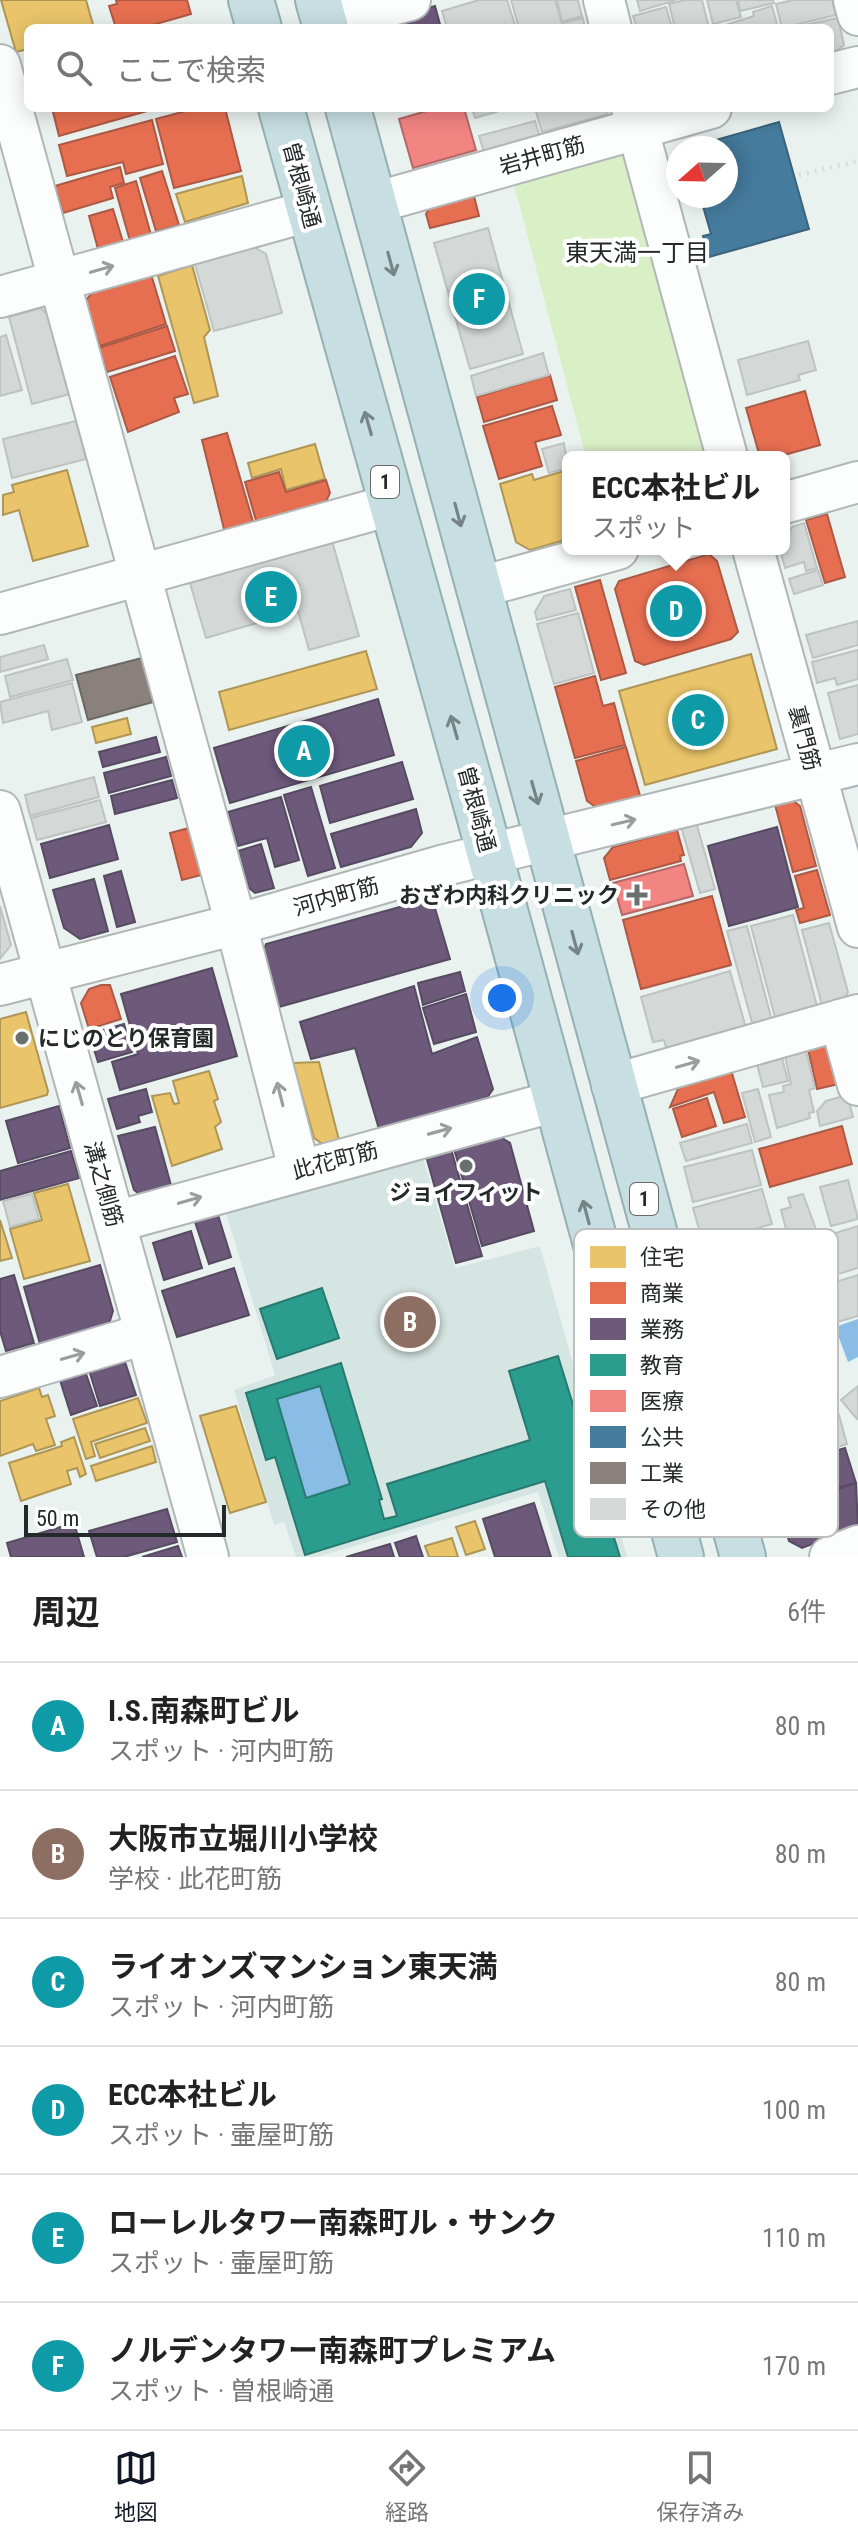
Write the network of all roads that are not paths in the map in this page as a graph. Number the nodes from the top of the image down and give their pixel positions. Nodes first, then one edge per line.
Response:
1 (251, 0) edge
2 (410, 0) edge
3 (604, 0) edge
4 (854, 0) edge
5 (858, 15) edge
6 (323, 17) edge
7 (258, 24) edge
8 (610, 24) edge
9 (0, 65) edge
10 (858, 67) edge
11 (834, 73) edge
12 (282, 112) edge
13 (349, 112) edge
14 (680, 112) edge
15 (634, 118) edge
16 (374, 203) junction
17 (309, 211) junction
18 (59, 281) junction
19 (0, 297) edge
20 (725, 451) edge
21 (858, 482) edge
22 (790, 501) edge
23 (391, 505) junction
24 (596, 555) edge
25 (755, 555) edge
26 (139, 574) junction
27 (477, 588) junction
28 (0, 614) edge
29 (858, 764) edge
30 (816, 777) junction
31 (0, 811) edge
32 (548, 841) junction
33 (490, 856) junction
34 (236, 924) junction
35 (858, 927) edge
36 (45, 974) junction
37 (0, 985) edge
38 (849, 1018) edge
39 (612, 1085) junction
40 (858, 1085) edge
41 (556, 1101) junction
42 (299, 1169) junction
43 (115, 1222) junction
44 (591, 1229) edge
45 (652, 1229) edge
46 (145, 1334) junction
47 (0, 1377) edge
48 (676, 1537) edge
49 (737, 1537) edge
50 (858, 1546) edge
51 (208, 1557) edge
52 (681, 1557) edge
53 (743, 1557) edge
54 (830, 1557) edge

1 - 7 highway
2 - 6 street
3 - 8 street
4 - 5 street
9 - 18 street
10 - 11 street
12 - 17 highway, 曽根崎通 / 1
13 - 16 highway, 1
14 - 15 street, 岩井町筋
15 - 16 street, 岩井町筋
15 - 20 street
16 -> 27 highway, 1
18 -> 17 street
23 -> 17 highway, 曽根崎通 / 1
18 - 19 street
18 - 26 street
21 - 22 street
23 - 26 street
33 -> 23 highway, 曽根崎通 / 1
24 - 27 street
25 - 30 street, 裏門筋
26 - 28 street
26 - 34 street
27 -> 32 highway, 1
29 - 30 street, 河内町筋
32 -> 30 street, 河内町筋
30 - 35 street, 裏門筋
31 - 36 street, 溝之側筋
32 - 33 street, 河内町筋
32 -> 39 highway, 1
33 - 34 street, 河内町筋
33 - 41 highway, 曽根崎通 / 1
34 - 36 street, 河内町筋
42 -> 34 street
36 - 37 street, 河内町筋
43 -> 36 street, 溝之側筋
39 -> 38 street
38 - 40 street
39 - 45 highway, 1
42 -> 41 street, 此花町筋
44 -> 41 highway, 曽根崎通 / 1
43 -> 42 street, 此花町筋
43 - 46 street, 溝之側筋
47 -> 46 street
46 - 51 street, 溝之側筋
52 -> 48 highway, 曽根崎通 / 1
49 - 53 highway, 1
50 - 54 street

